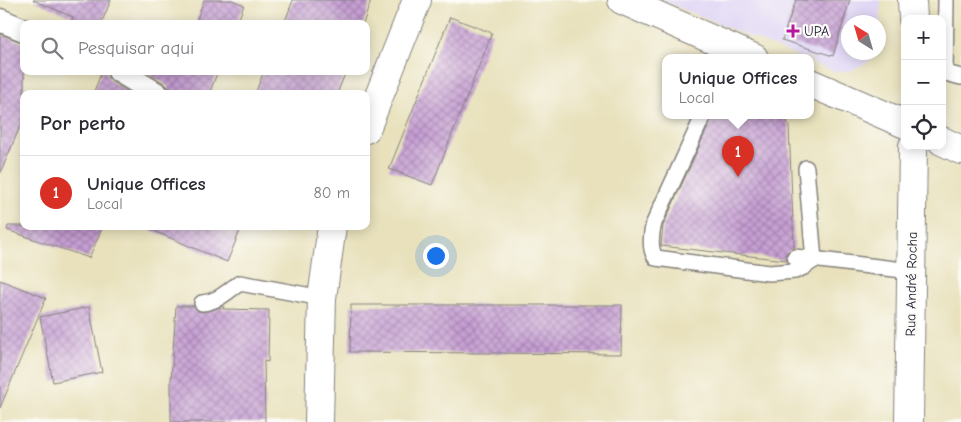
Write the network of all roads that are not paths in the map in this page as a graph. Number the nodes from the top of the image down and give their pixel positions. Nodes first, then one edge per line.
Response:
1 (417, 0) edge
2 (622, 0) edge
3 (912, 0) edge
4 (946, 0) edge
5 (913, 15) edge
6 (0, 20) edge
7 (20, 28) edge
8 (737, 54) edge
9 (944, 60) edge
10 (946, 73) edge
11 (126, 75) edge
12 (961, 77) edge
13 (814, 85) edge
14 (150, 90) edge
15 (370, 119) edge
16 (702, 119) edge
17 (901, 122) edge
18 (946, 143) edge
19 (913, 150) edge
20 (961, 150) edge
21 (806, 168) dead end
22 (331, 230) edge
23 (795, 257) dead end
24 (814, 260) junction
25 (911, 271) junction
26 (322, 298) junction
27 (202, 303) dead end
28 (319, 422) edge
29 (909, 422) edge

1 - 15 street
2 - 8 street
3 - 5 street
4 - 9 lane
6 - 7 street
10 - 12 lane
11 - 14 street
13 - 17 street
16 - 24 lane
18 - 20 street
19 - 25 street, Rua André Rocha
21 - 24 lane
22 - 26 street
23 - 24 lane
24 - 25 lane
25 - 29 street, Rua André Rocha
26 - 27 lane
26 - 28 street

